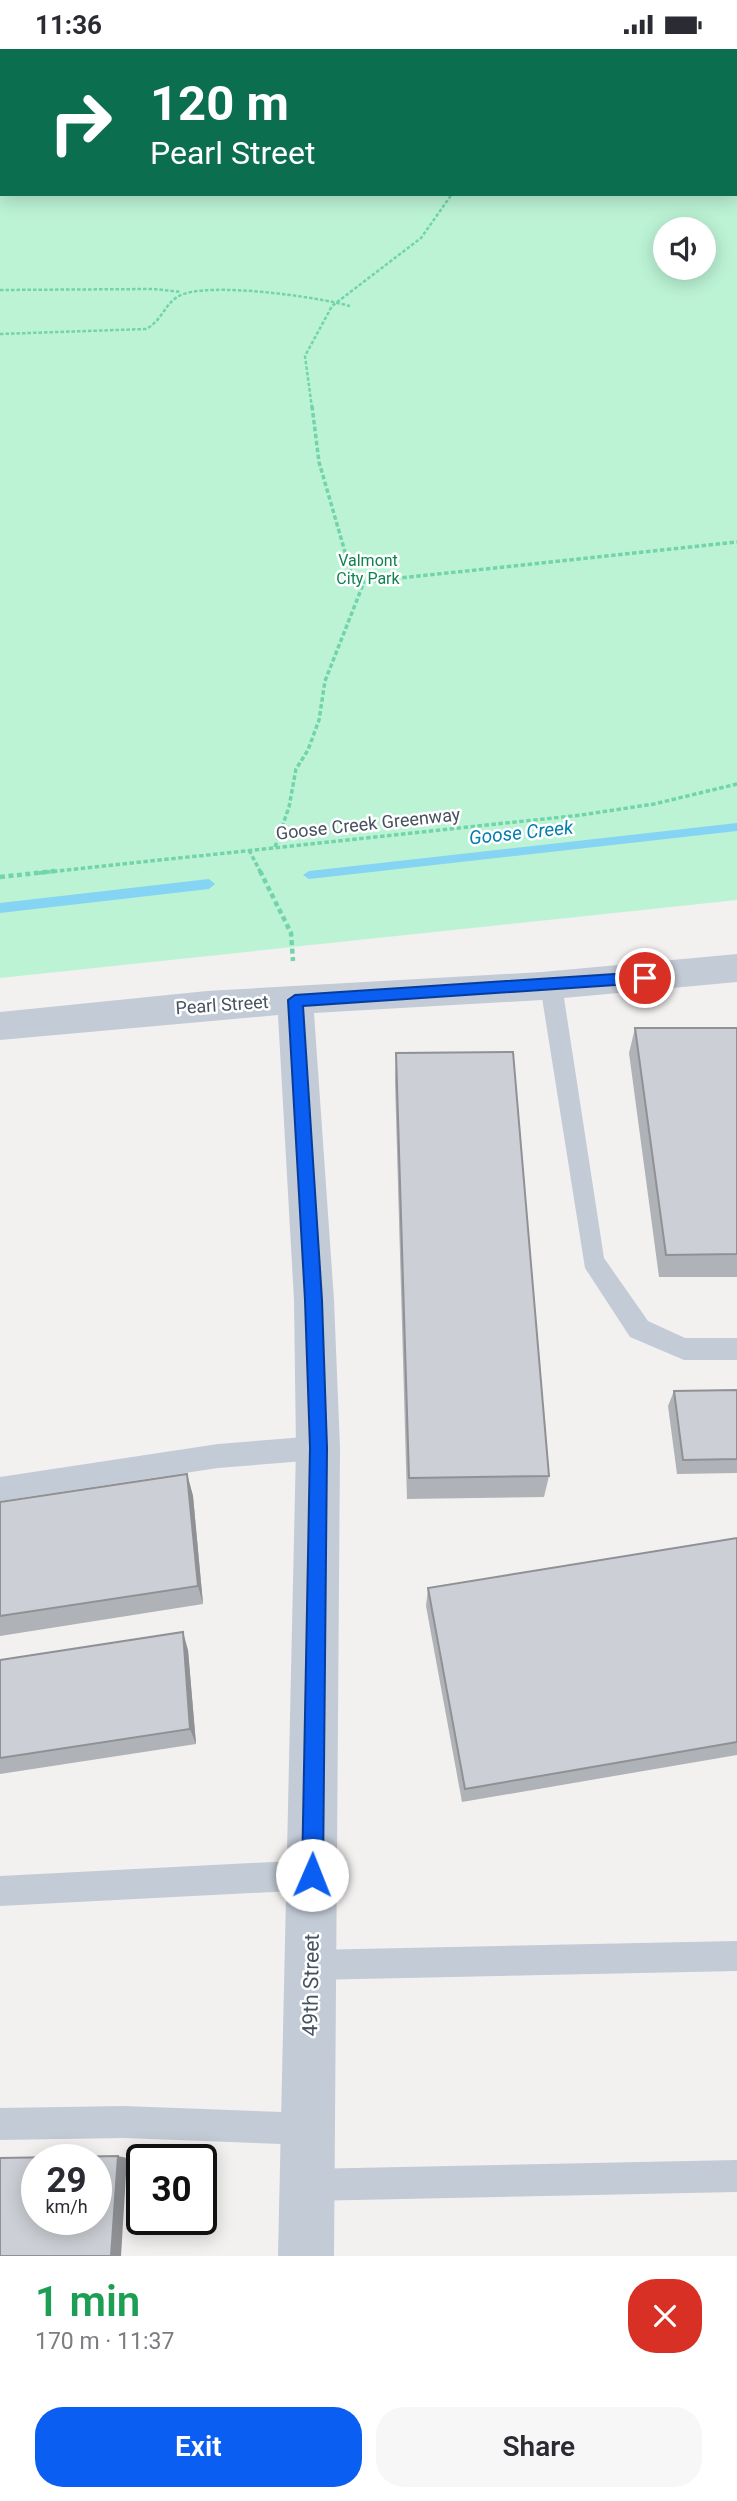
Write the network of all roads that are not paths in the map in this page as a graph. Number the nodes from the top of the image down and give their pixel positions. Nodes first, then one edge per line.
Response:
1 (737, 968) edge
2 (551, 985) junction
3 (295, 1000) junction
4 (0, 1025) edge
5 (737, 1349) edge
6 (318, 1448) junction
7 (0, 1489) edge
8 (312, 1875) junction
9 (0, 1891) edge
10 (737, 1956) edge
11 (311, 1965) junction
12 (0, 2124) edge
13 (309, 2129) junction
14 (737, 2176) edge
15 (307, 2185) junction
16 (306, 2256) edge

1 - 2 street, Pearl Street
2 - 3 street, Pearl Street
2 - 5 lane
3 - 4 street, Pearl Street
3 - 6 street, 49th Street
6 - 7 lane
6 - 8 street, 49th Street
8 - 9 lane
8 - 11 street, 49th Street
10 - 11 lane
11 - 13 street, 49th Street
12 - 13 lane
13 - 15 street, 49th Street
14 - 15 lane
15 - 16 street, 49th Street

